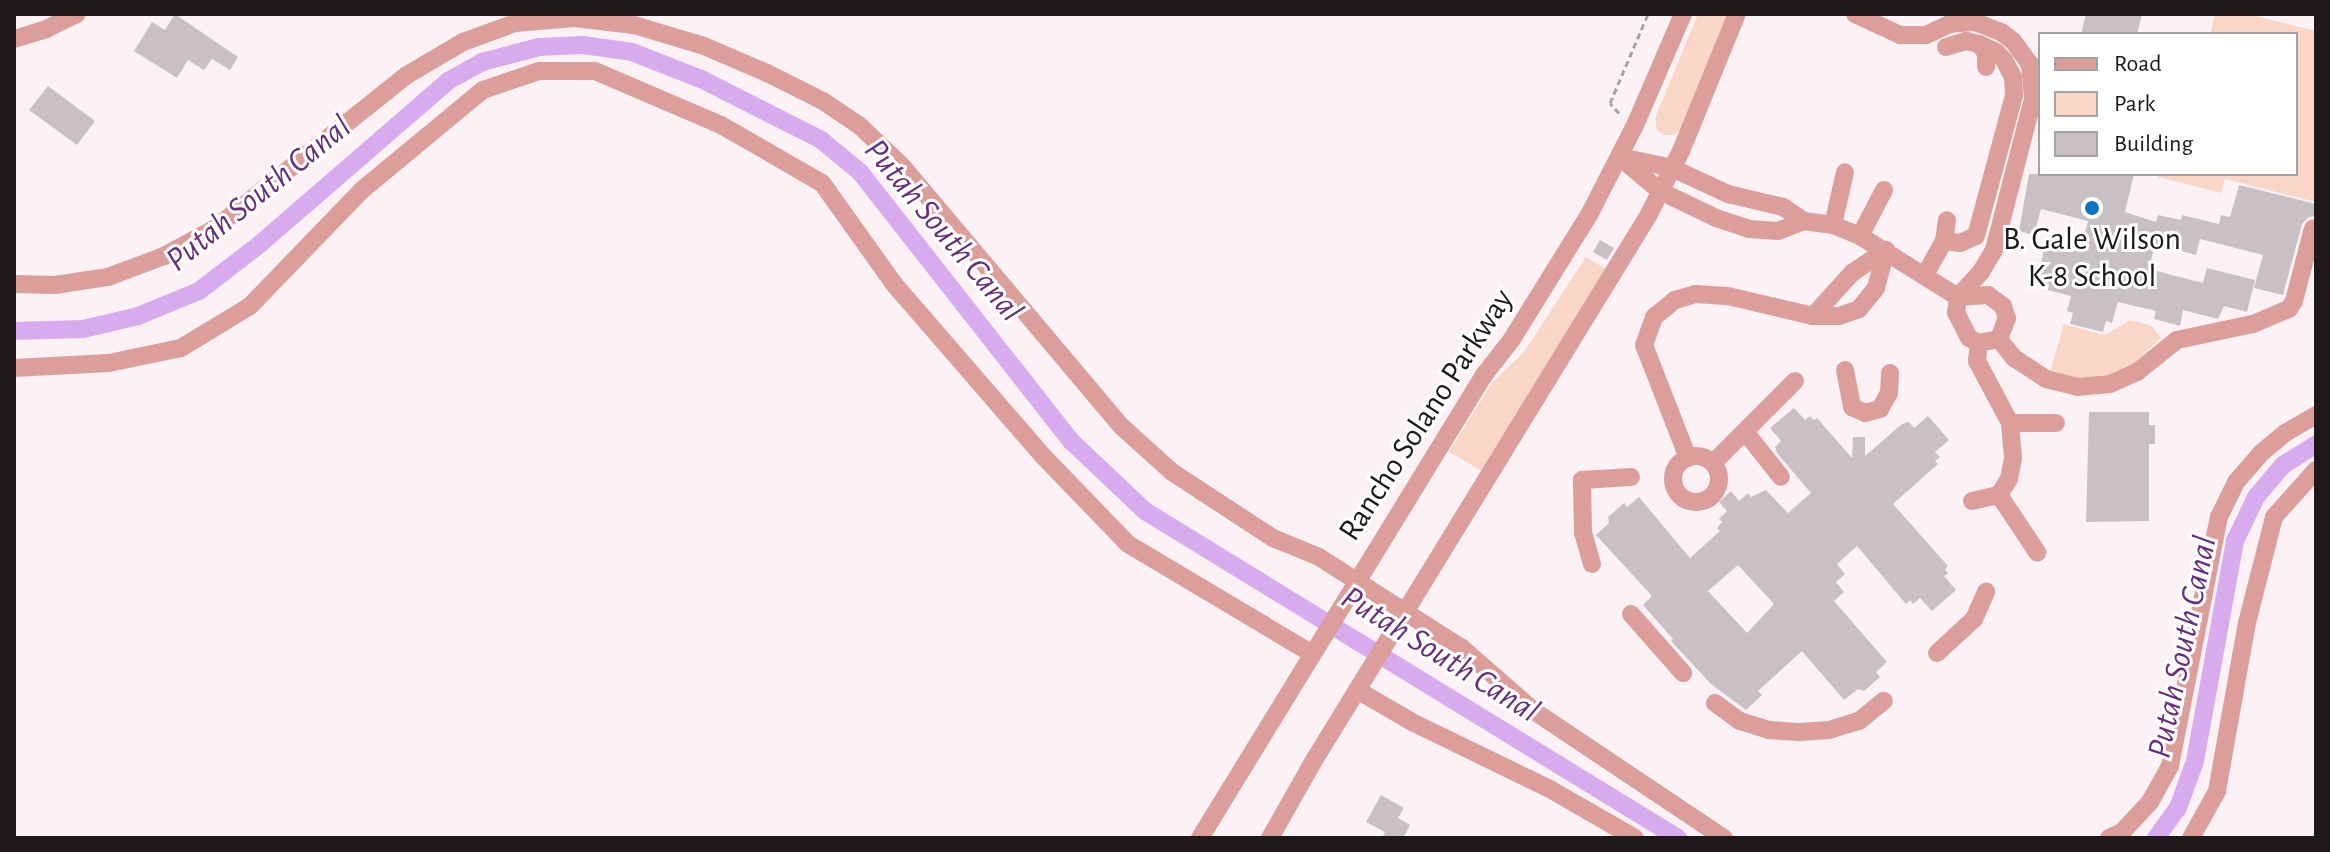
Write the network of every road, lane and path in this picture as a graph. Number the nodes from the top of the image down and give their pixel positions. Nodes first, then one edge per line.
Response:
1 (77, 14) edge
2 (1648, 14) edge
3 (1683, 14) edge
4 (1737, 14) edge
5 (1855, 14) edge
6 (43, 22) edge
7 (14, 39) edge
8 (1979, 44) junction
9 (1946, 47) dead end
10 (1986, 67) dead end
11 (1619, 113) dead end
12 (1620, 157) junction
13 (1672, 168) junction
14 (1845, 172) dead end
15 (1884, 190) dead end
16 (1660, 191) junction
17 (1947, 220) dead end
18 (1804, 221) junction
19 (1833, 225) junction
20 (2313, 228) dead end
21 (1860, 236) junction
22 (1944, 241) junction
23 (1886, 250) junction
24 (1925, 275) junction
25 (14, 284) edge
26 (1958, 297) junction
27 (1813, 316) junction
28 (1999, 339) junction
29 (1979, 343) junction
30 (14, 368) edge
31 (1845, 370) dead end
32 (1890, 373) dead end
33 (1795, 381) dead end
34 (2316, 415) edge
35 (2010, 423) junction
36 (2056, 423) dead end
37 (1746, 433) junction
38 (1688, 458) junction
39 (1713, 463) junction
40 (2316, 470) edge
41 (1631, 477) dead end
42 (1781, 477) dead end
43 (1999, 495) junction
44 (1972, 501) dead end
45 (2037, 552) dead end
46 (1592, 564) dead end
47 (1353, 586) junction
48 (1986, 592) dead end
49 (1631, 614) dead end
50 (1401, 619) junction
51 (1312, 651) junction
52 (1937, 653) dead end
53 (1683, 673) dead end
54 (1361, 682) junction
55 (1884, 701) dead end
56 (1715, 703) dead end
57 (1200, 838) edge
58 (1270, 838) edge
59 (1635, 838) edge
60 (1724, 838) edge
61 (2109, 838) edge
62 (2191, 838) edge

1 - 6 street
2 - 11 path
3 - 12 street, Rancho Solano Parkway
4 - 13 street
5 - 26 street
6 - 7 street
8 - 9 street
8 - 10 street
8 - 22 street
12 - 13 street
12 - 16 street
12 - 47 street, Rancho Solano Parkway
13 - 16 street
13 - 18 street
14 - 19 street
15 - 21 street
16 - 18 street
16 - 50 street
17 - 22 street
18 - 19 street
19 - 21 street
20 - 28 street
21 - 23 street
22 - 24 street
23 - 24 street
23 - 27 street
23 - 27 street
24 - 26 street
25 - 47 street
26 - 28 street
26 - 29 street
27 - 38 street
28 - 29 street
29 - 35 street
30 - 51 street
31 - 32 street
33 - 37 street
34 - 61 street
35 - 36 street
35 - 43 street
37 - 39 street
37 - 42 street
38 - 39 street
38 - 39 street
40 - 62 street
41 - 46 street
43 - 44 street
43 - 45 street
47 - 50 street
47 - 51 street, Rancho Solano Parkway
48 - 52 street
49 - 53 street
50 - 54 street
50 - 60 street
51 - 57 street, Rancho Solano Parkway
54 - 58 street
54 - 59 street
55 - 56 street

